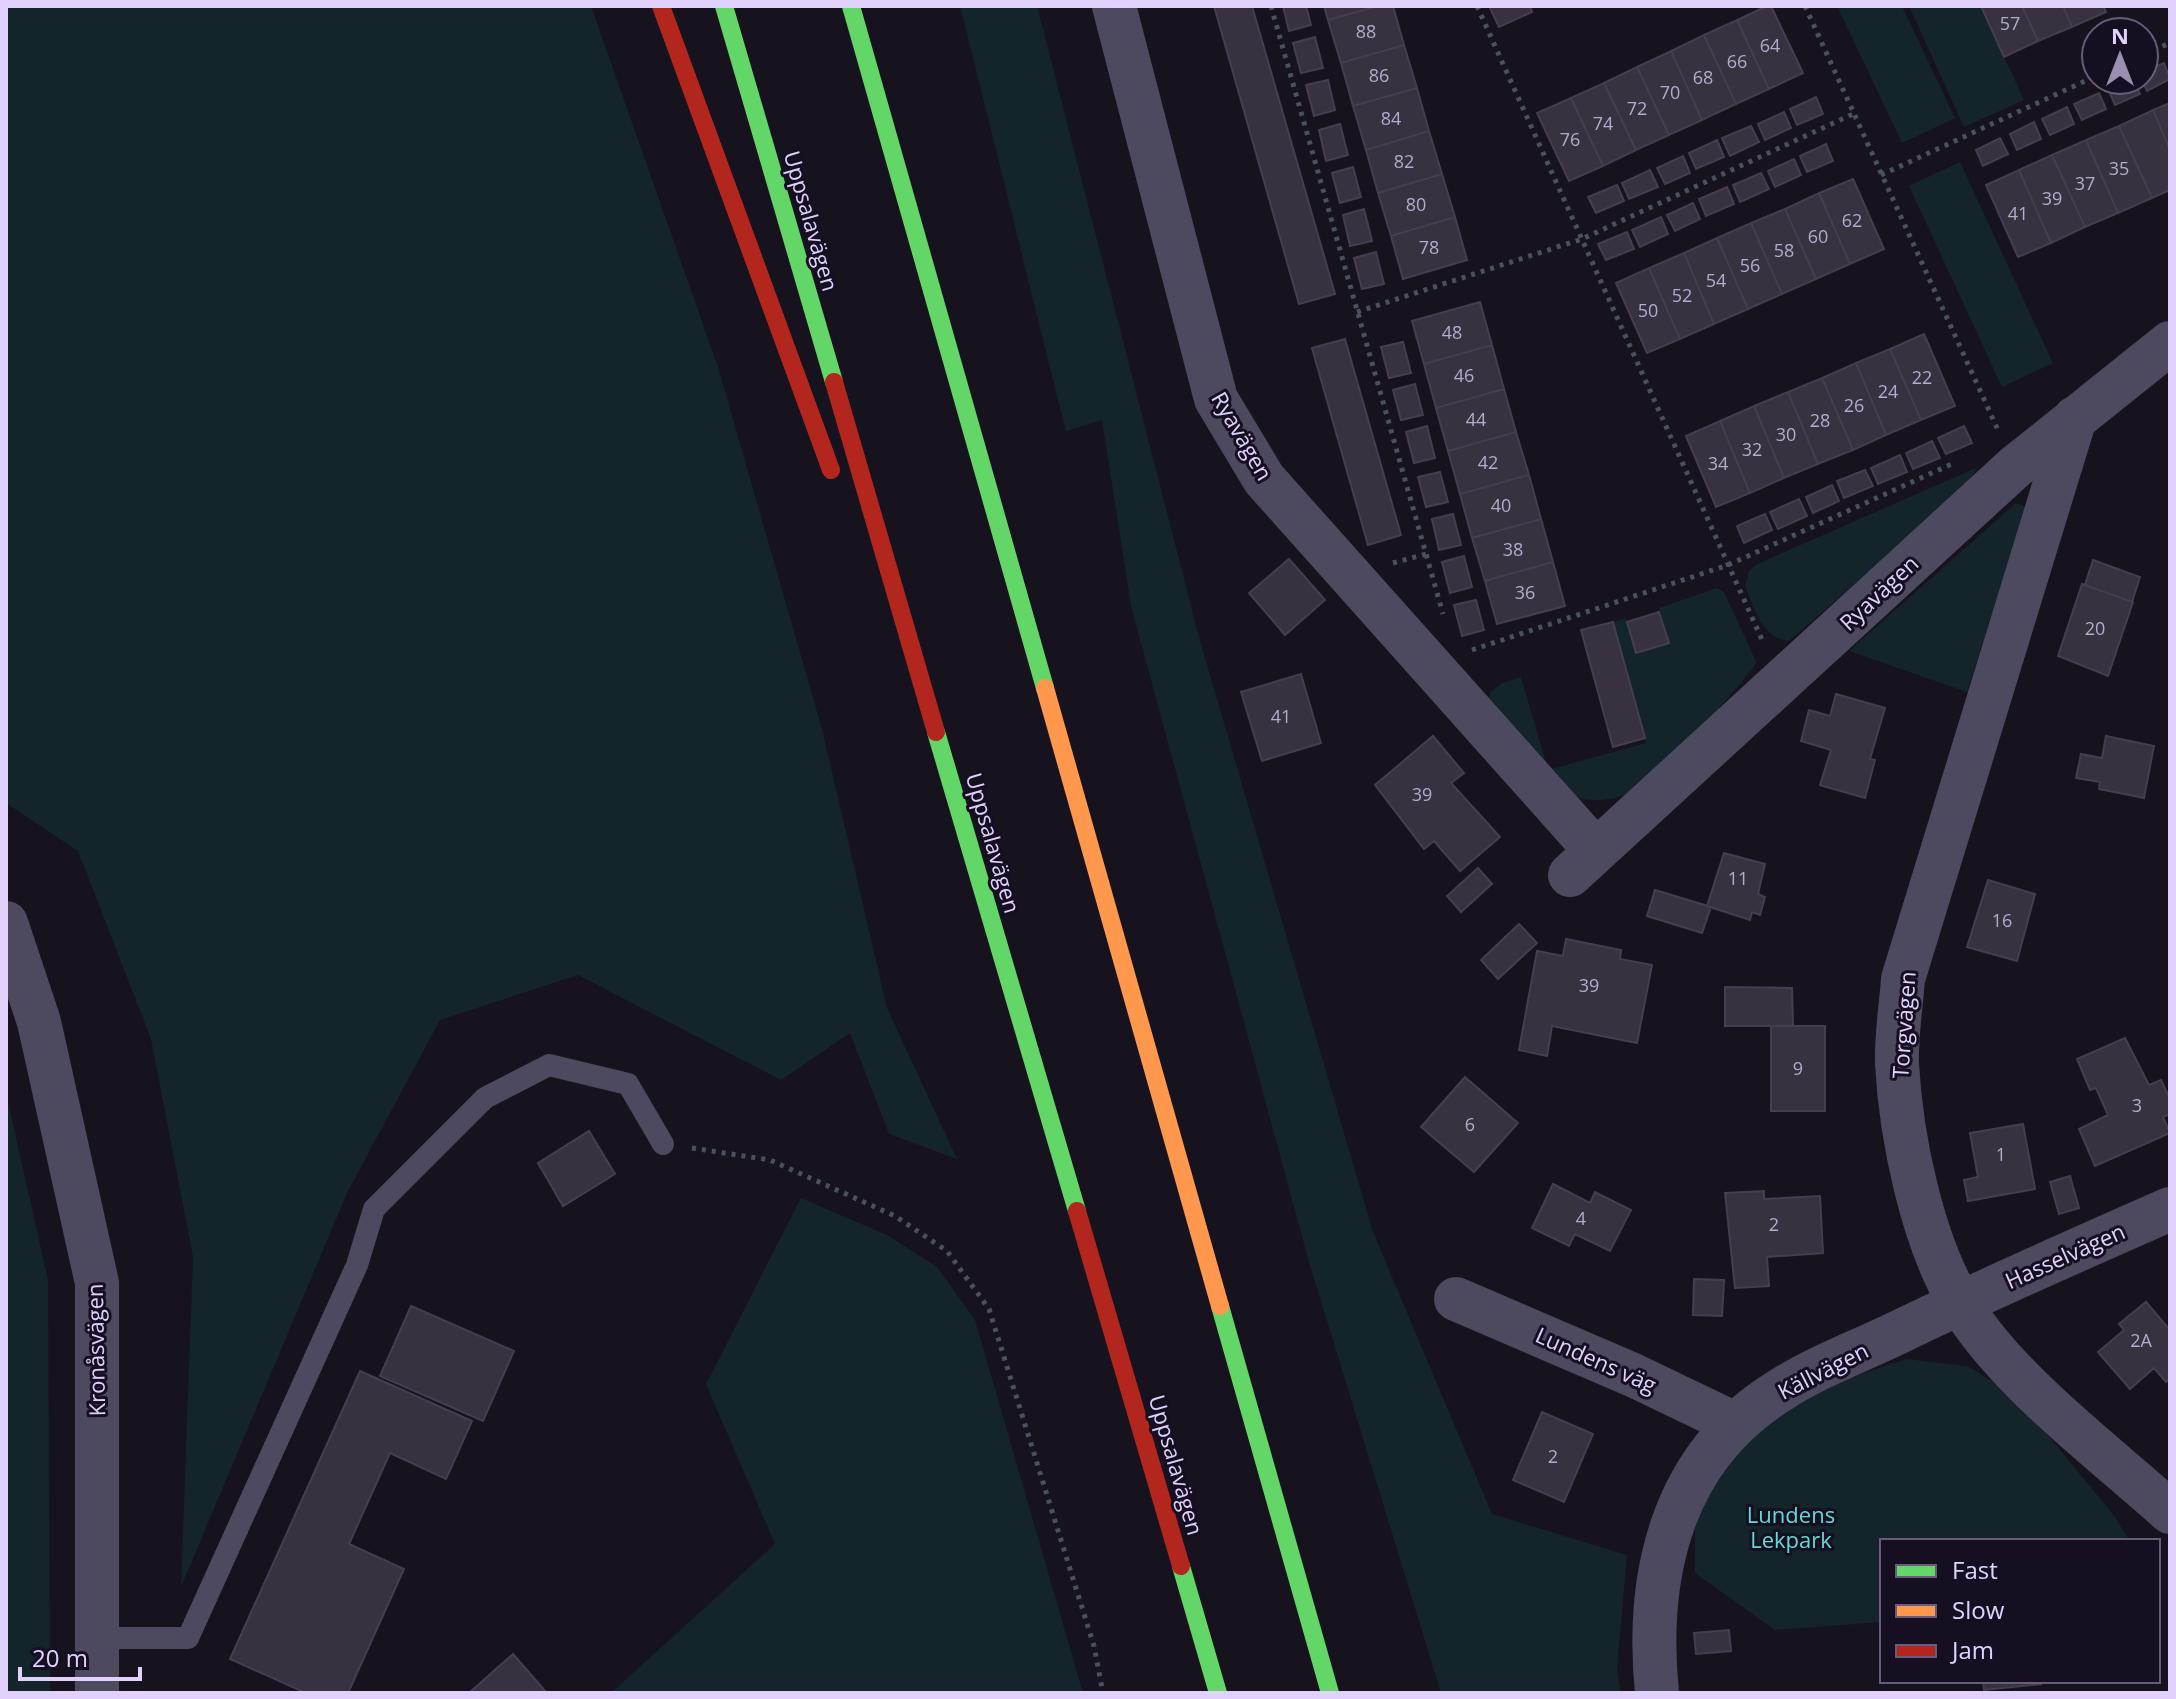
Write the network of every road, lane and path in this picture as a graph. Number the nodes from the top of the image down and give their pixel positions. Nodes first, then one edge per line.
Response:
1 (661, 6) edge
2 (724, 6) edge
3 (851, 6) edge
4 (1114, 6) edge
5 (1271, 6) edge
6 (1477, 6) edge
7 (1805, 6) edge
8 (2080, 83) edge
9 (1853, 114) junction
10 (1881, 175) junction
11 (1582, 239) junction
12 (1357, 312) junction
13 (2170, 343) edge
14 (2075, 418) junction
15 (1959, 461) dead end
16 (2015, 467) junction
17 (840, 495) dead end
18 (1728, 565) junction
19 (872, 584) dead end
20 (1446, 627) dead end
21 (1469, 651) dead end
22 (1782, 683) junction
23 (970, 852) junction
24 (6, 923) edge
25 (663, 1144) joint
26 (2170, 1209) edge
27 (1456, 1299) dead end
28 (1960, 1303) junction
29 (1735, 1424) junction
30 (2170, 1512) edge
31 (97, 1638) junction
32 (97, 1693) edge
33 (1103, 1693) edge
34 (1218, 1693) edge
35 (1330, 1693) edge
36 (1657, 1693) edge

1 - 17 highway
2 - 23 highway, Uppsalavägen
3 - 35 highway
4 - 22 street, Ryavägen
5 - 12 path
6 - 11 path
7 - 9 path
8 - 10 path
9 - 10 path
9 - 11 path
10 - 16 path
11 - 12 path
11 - 18 path
12 - 20 path
13 - 14 street, Ryavägen
14 - 16 street, Ryavägen
14 - 28 street, Torgvägen
15 - 18 path
16 - 22 street, Ryavägen
18 - 21 path
18 - 22 path
19 - 23 highway
23 - 34 highway, Uppsalavägen
24 - 31 street, Kronåsvägen
25 - 31 lane
25 - 33 path
26 - 28 street, Hasselvägen
27 - 29 street, Lundens väg
28 - 29 street, Källvägen
28 - 30 street, Torgvägen
29 - 36 street, Källvägen
31 - 32 street, Kronåsvägen

